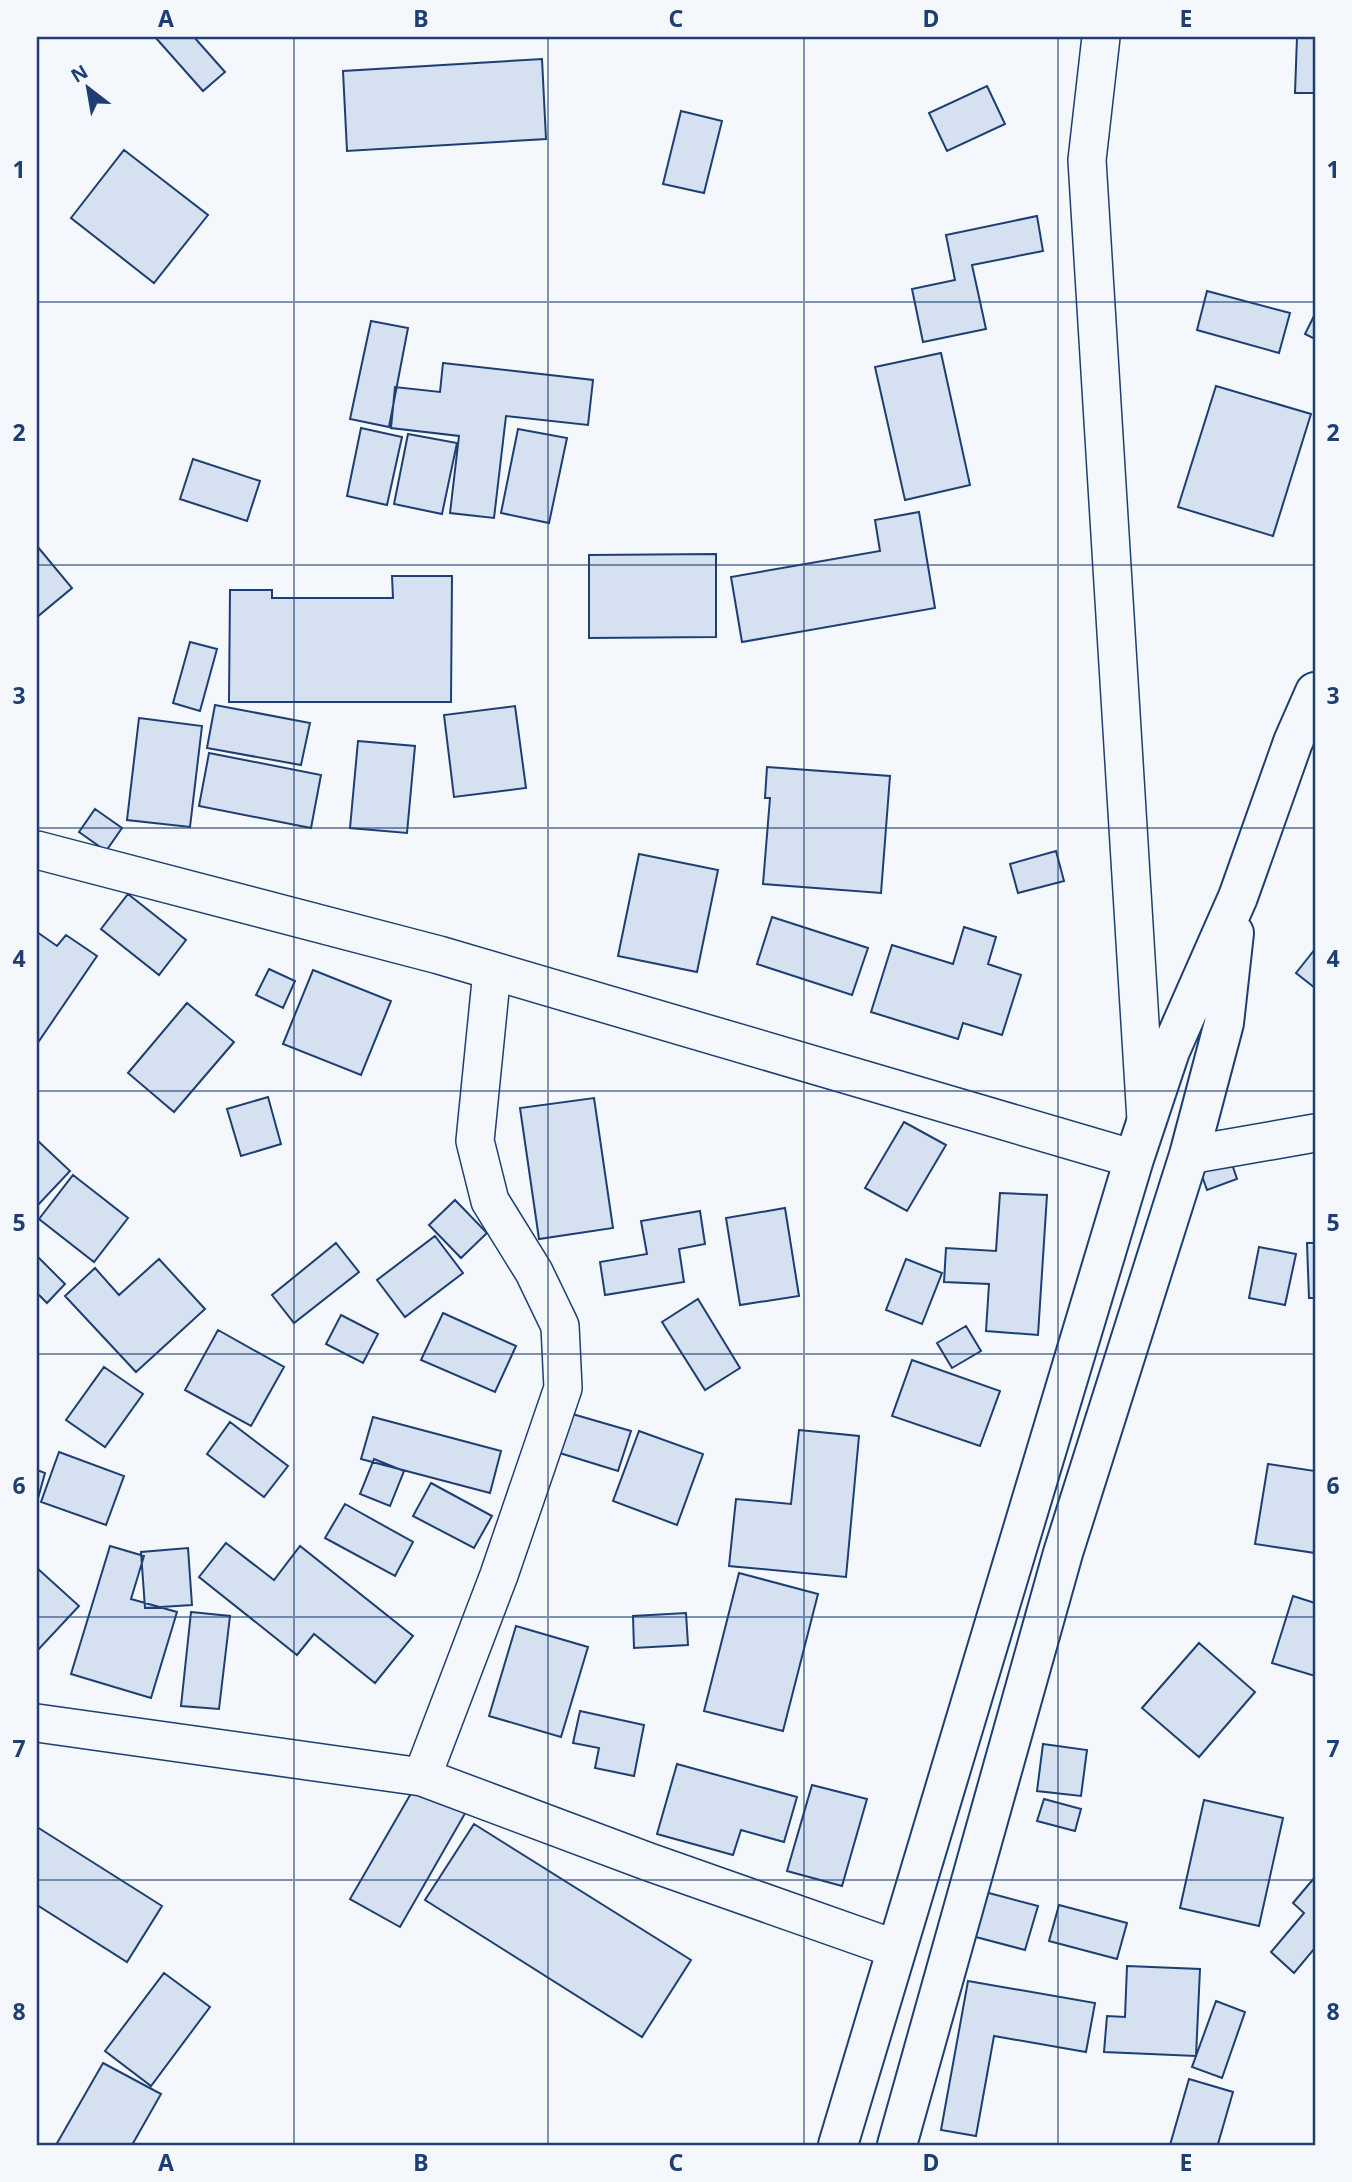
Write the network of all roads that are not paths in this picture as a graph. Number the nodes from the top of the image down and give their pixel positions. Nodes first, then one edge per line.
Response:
1 (1101, 37) edge
2 (1315, 692) edge
3 (37, 850) edge
4 (1238, 897) junction
5 (492, 971) junction
6 (1315, 1133) edge
7 (1140, 1143) junction
8 (1189, 1156) junction
9 (37, 1723) edge
10 (422, 1777) junction
11 (896, 1949) junction
12 (838, 2145) edge
13 (897, 2145) edge

1 - 7 street
2 - 4 main road
3 - 5 street
4 - 7 main road
4 - 8 main road
5 - 7 street
5 - 10 street
6 - 8 street
7 - 11 main road
8 - 13 main road
9 - 10 street
10 - 11 street
11 - 12 main road

